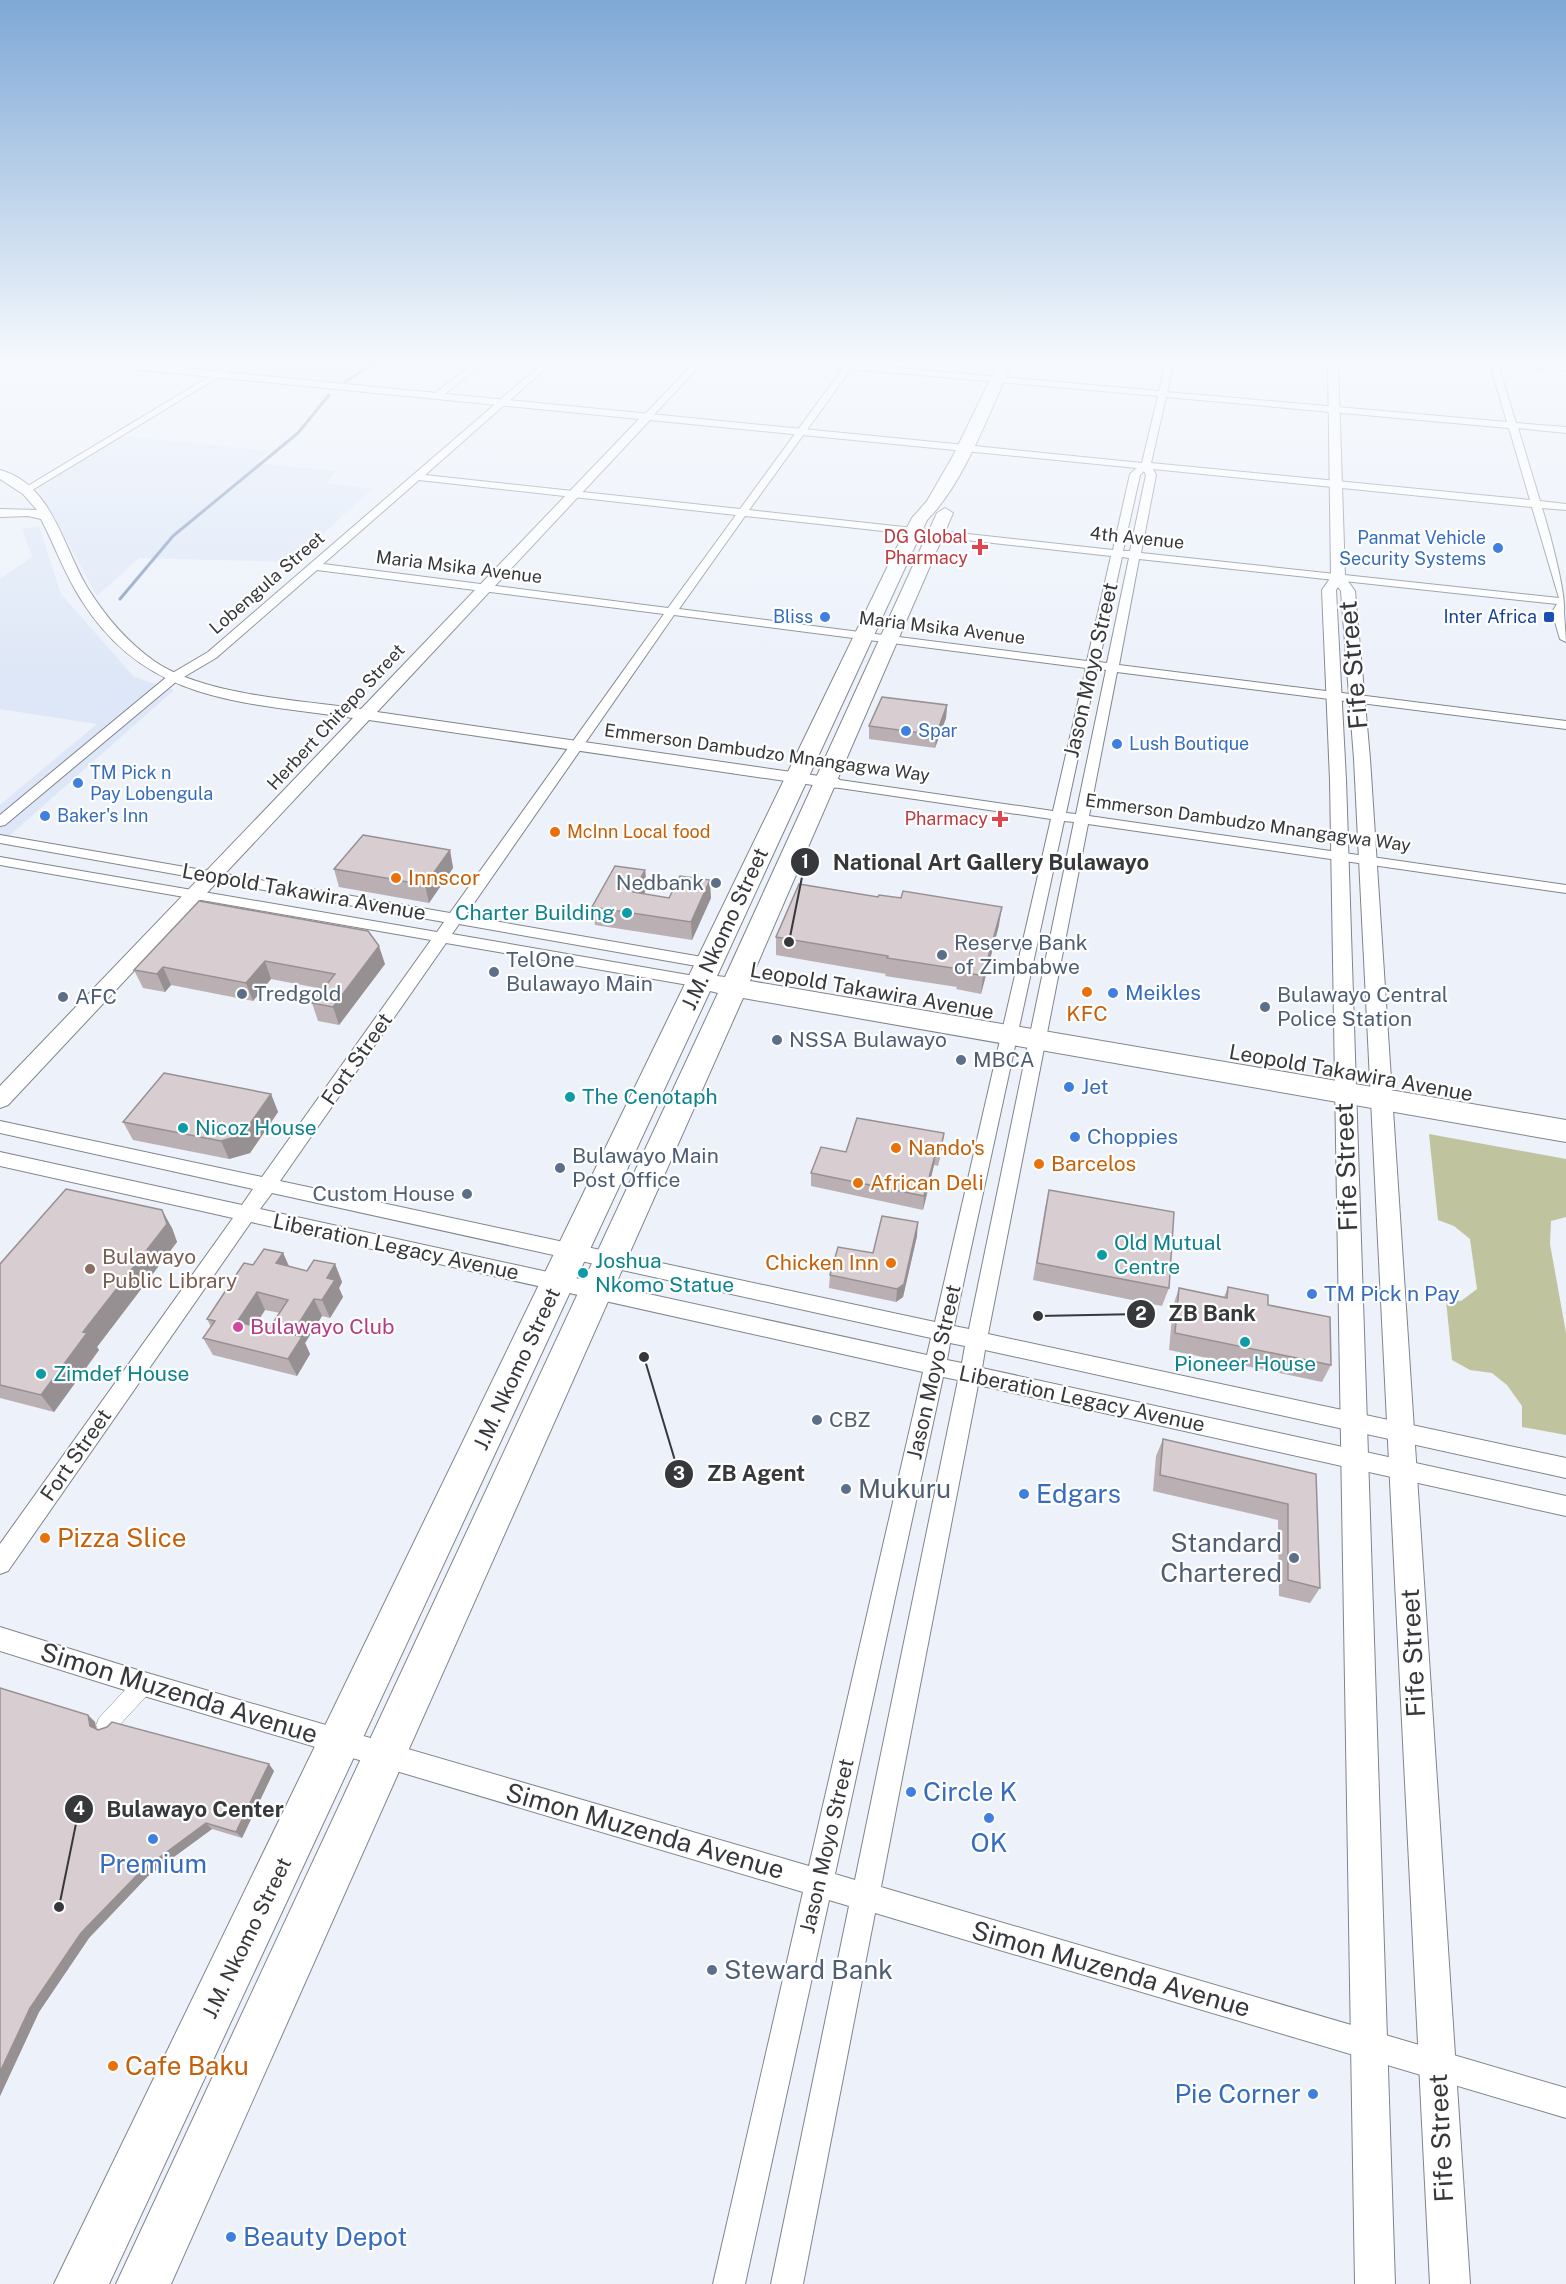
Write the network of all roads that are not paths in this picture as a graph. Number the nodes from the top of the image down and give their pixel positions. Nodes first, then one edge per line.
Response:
1 (64, 468) edge
2 (428, 468) edge
3 (599, 468) edge
4 (775, 468) edge
5 (957, 468) edge
6 (962, 468) edge
7 (1147, 468) edge
8 (1172, 468) edge
9 (1336, 468) edge
10 (1525, 468) edge
11 (0, 474) edge
12 (417, 477) junction
13 (1336, 484) junction
14 (574, 494) junction
15 (13, 498) edge
16 (1536, 504) junction
17 (1566, 507) edge
18 (743, 512) junction
19 (0, 513) edge
20 (45, 516) junction
21 (914, 531) junction
22 (935, 533) junction
23 (1126, 554) junction
24 (313, 566) junction
25 (1338, 577) junction
26 (485, 588) junction
27 (1565, 603) edge
28 (671, 612) junction
29 (863, 637) junction
30 (1566, 639) edge
31 (888, 640) junction
32 (1102, 667) junction
33 (173, 678) junction
34 (1345, 698) junction
35 (366, 714) junction
36 (1566, 725) edge
37 (578, 745) junction
38 (796, 777) junction
39 (829, 782) junction
40 (1059, 815) junction
41 (1082, 819) junction
42 (0, 822) edge
43 (0, 840) edge
44 (1339, 856) junction
45 (1368, 860) junction
46 (0, 861) edge
47 (213, 876) junction
48 (1566, 889) edge
49 (195, 895) junction
50 (456, 919) junction
51 (442, 939) junction
52 (721, 975) junction
53 (1011, 1025) junction
54 (1040, 1030) junction
55 (1344, 1082) junction
56 (1381, 1089) junction
57 (0, 1100) edge
58 (1566, 1110) edge
59 (0, 1127) edge
60 (1566, 1131) edge
61 (0, 1160) edge
62 (268, 1185) junction
63 (248, 1214) junction
64 (584, 1271) junction
65 (942, 1332) junction
66 (977, 1340) junction
67 (935, 1366) junction
68 (970, 1374) junction
69 (1353, 1422) junction
70 (1400, 1432) junction
71 (1354, 1459) junction
72 (1566, 1468) edge
73 (1402, 1470) junction
74 (1566, 1506) edge
75 (0, 1563) edge
76 (0, 1639) edge
77 (144, 1684) junction
78 (106, 1725) edge
79 (341, 1742) junction
80 (384, 1755) junction
81 (819, 1883) junction
82 (865, 1896) junction
83 (1369, 2045) junction
84 (1437, 2065) junction
85 (1566, 2103) edge
86 (81, 2284) edge
87 (143, 2284) edge
88 (729, 2284) edge
89 (787, 2284) edge
90 (1375, 2284) edge
91 (1449, 2284) edge

1 - 15 street
2 - 12 street, Lobengula Street
3 - 14 street, Herbert Chitepo Street
4 - 18 street, Fort Street
5 - 21 highway, J.M. Nkomo Street
6 - 22 highway, J.M. Nkomo Street
7 - 23 street, Jason Moyo Street
8 - 13 street
9 - 13 street, Fife Street
10 - 16 street
11 - 15 street
12 - 14 street, 4th Avenue
12 - 24 street, Lobengula Street
13 - 16 street
13 - 25 street, Fife Street
14 - 18 street, 4th Avenue
14 - 26 street, Herbert Chitepo Street
15 - 20 street, Emmerson Dambudzo Mnangagwa Way
16 - 17 street
16 - 27 street
18 - 21 street, 4th Avenue
18 - 28 street, Fort Street
19 - 20 street
20 - 33 street, Emmerson Dambudzo Mnangagwa Way
21 - 22 street, 4th Avenue
21 - 29 highway, J.M. Nkomo Street
22 - 23 street, 4th Avenue
22 - 31 highway, J.M. Nkomo Street
23 - 25 street, 4th Avenue
23 - 32 street, Jason Moyo Street
24 - 26 street, Maria Msika Avenue
24 - 33 street, Lobengula Street
25 - 27 street, 4th Avenue
25 - 34 street, Fife Street
26 - 28 street, Maria Msika Avenue
26 - 35 street, Herbert Chitepo Street
27 - 30 street
28 - 29 street, Maria Msika Avenue
28 - 37 street, Fort Street
29 - 31 street, Maria Msika Avenue
29 - 38 highway, J.M. Nkomo Street
31 - 32 street, Maria Msika Avenue
31 - 39 highway, J.M. Nkomo Street
32 - 34 street, Maria Msika Avenue
32 - 40 street, Jason Moyo Street
32 - 41 street, Jason Moyo Street
33 - 35 street, Emmerson Dambudzo Mnangagwa Way
33 - 42 street, Lobengula Street
34 - 36 street, Maria Msika Avenue
34 - 44 street, Fife Street
34 - 45 street, Fife Street
35 - 37 street, Emmerson Dambudzo Mnangagwa Way
35 - 47 street, Herbert Chitepo Street
37 - 38 street, Emmerson Dambudzo Mnangagwa Way
37 - 50 street, Fort Street
38 - 39 street, Emmerson Dambudzo Mnangagwa Way
38 - 52 highway, J.M. Nkomo Street
39 - 40 street, Emmerson Dambudzo Mnangagwa Way
39 - 52 highway, J.M. Nkomo Street
40 - 41 street, Emmerson Dambudzo Mnangagwa Way
40 - 53 street, Jason Moyo Street
41 - 44 street, Emmerson Dambudzo Mnangagwa Way
41 - 54 street, Jason Moyo Street
43 - 47 street, Leopold Takawira Avenue
44 - 45 street, Emmerson Dambudzo Mnangagwa Way
44 - 55 street, Fife Street
45 - 48 street, Emmerson Dambudzo Mnangagwa Way
45 - 56 street, Fife Street
46 - 49 street, Leopold Takawira Avenue
47 - 49 street, Herbert Chitepo Street
47 - 50 street, Leopold Takawira Avenue
49 - 51 street, Leopold Takawira Avenue
49 - 57 street, Herbert Chitepo Street
50 - 51 street, Fort Street
50 - 52 street, Leopold Takawira Avenue
51 - 52 street, Leopold Takawira Avenue
51 - 62 street, Fort Street
52 - 53 highway, Leopold Takawira Avenue
52 - 64 highway, J.M. Nkomo Street
53 - 54 highway, Leopold Takawira Avenue
53 - 65 street, Jason Moyo Street
54 - 55 highway, Leopold Takawira Avenue
54 - 66 street, Jason Moyo Street
55 - 56 highway, Leopold Takawira Avenue
55 - 69 street, Fife Street
56 - 58 highway, Leopold Takawira Avenue
56 - 60 highway, Leopold Takawira Avenue
56 - 70 street, Fife Street
59 - 62 street, Liberation Legacy Avenue
61 - 63 street, Liberation Legacy Avenue
62 - 63 street, Fort Street
62 - 64 street, Liberation Legacy Avenue
63 - 64 street, Liberation Legacy Avenue
63 - 75 street, Fort Street
64 - 65 street, Liberation Legacy Avenue
64 - 67 street, Liberation Legacy Avenue
64 - 79 highway, J.M. Nkomo Street
64 - 80 highway, J.M. Nkomo Street
65 - 66 street, Liberation Legacy Avenue
65 - 67 street, Jason Moyo Street
66 - 68 street, Jason Moyo Street
66 - 69 street, Liberation Legacy Avenue
67 - 68 street, Liberation Legacy Avenue
67 - 81 street, Jason Moyo Street
68 - 71 street, Liberation Legacy Avenue
68 - 82 street, Jason Moyo Street
69 - 70 street, Liberation Legacy Avenue
69 - 71 street, Fife Street
70 - 72 street, Liberation Legacy Avenue
70 - 73 street, Fife Street
71 - 73 street, Liberation Legacy Avenue
71 - 83 street, Fife Street
73 - 74 street, Liberation Legacy Avenue
73 - 84 street, Fife Street
76 - 77 street, Simon Muzenda Avenue
77 - 78 street
77 - 79 street, Simon Muzenda Avenue
79 - 80 street, Simon Muzenda Avenue
79 - 86 highway, J.M. Nkomo Street
80 - 81 street, Simon Muzenda Avenue
80 - 87 highway, J.M. Nkomo Street
81 - 82 street, Simon Muzenda Avenue
81 - 88 street, Jason Moyo Street
82 - 83 street, Simon Muzenda Avenue
82 - 89 street, Jason Moyo Street
83 - 84 street, Simon Muzenda Avenue
83 - 90 street, Fife Street
84 - 85 street, Simon Muzenda Avenue
84 - 91 street, Fife Street

